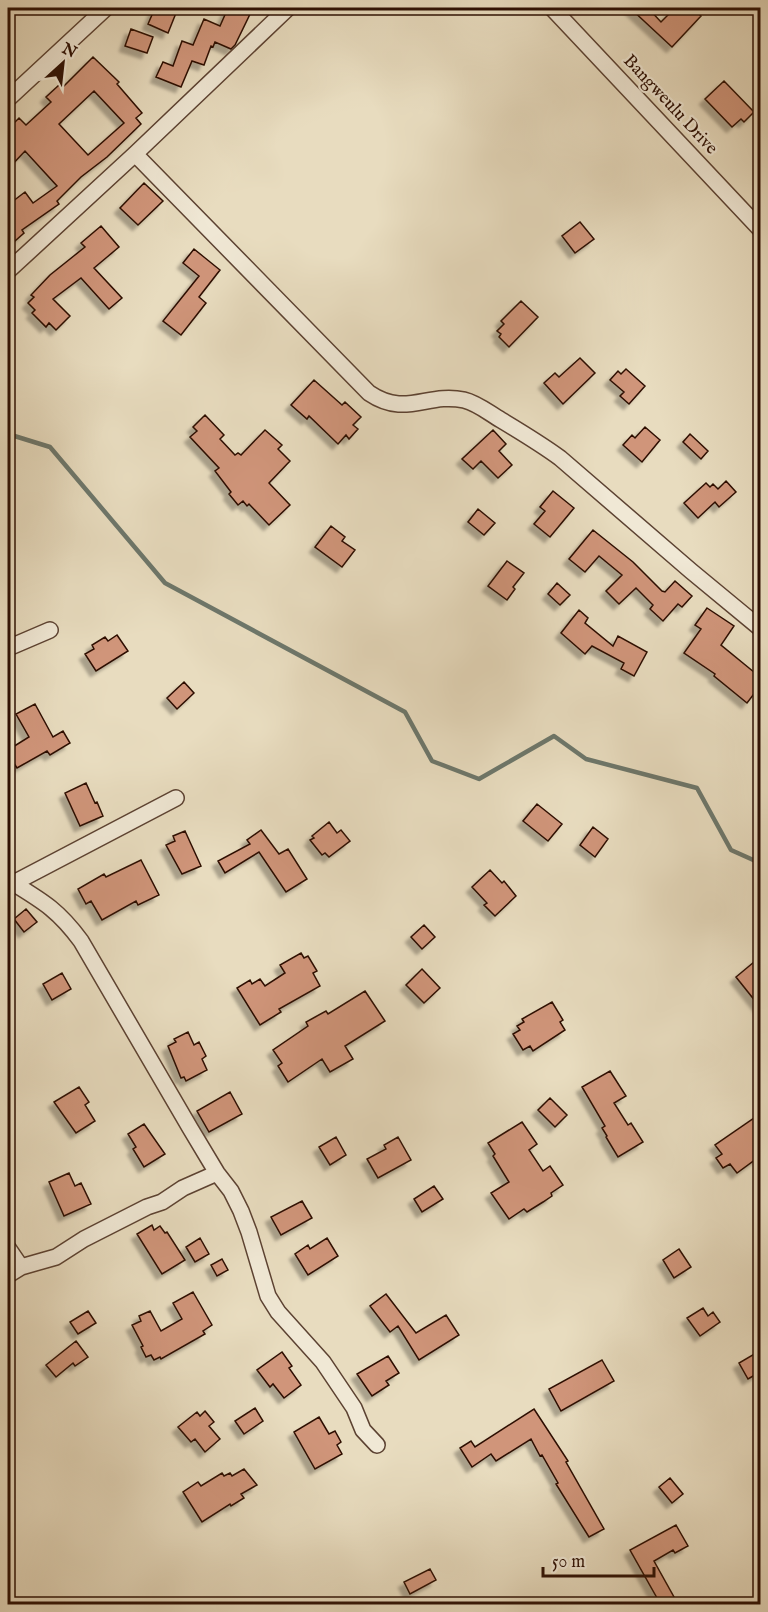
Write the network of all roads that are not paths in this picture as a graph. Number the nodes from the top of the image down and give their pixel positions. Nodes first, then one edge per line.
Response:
1 (106, 8) edge
2 (288, 8) edge
3 (552, 8) edge
4 (8, 99) edge
5 (135, 154) junction
6 (760, 229) edge
7 (8, 271) edge
8 (760, 628) edge
9 (50, 630) dead end
10 (8, 648) edge
11 (176, 798) dead end
12 (10, 885) edge
13 (217, 1173) junction
14 (8, 1248) edge
15 (21, 1267) junction
16 (8, 1275) edge
17 (377, 1444) dead end

1 - 4 street
2 - 5 street
3 - 6 street, Bangweulu Drive
5 - 7 street
5 - 8 street
9 - 10 street
11 - 12 street
12 - 13 street
13 - 15 street
13 - 17 street
14 - 15 street
15 - 16 street

